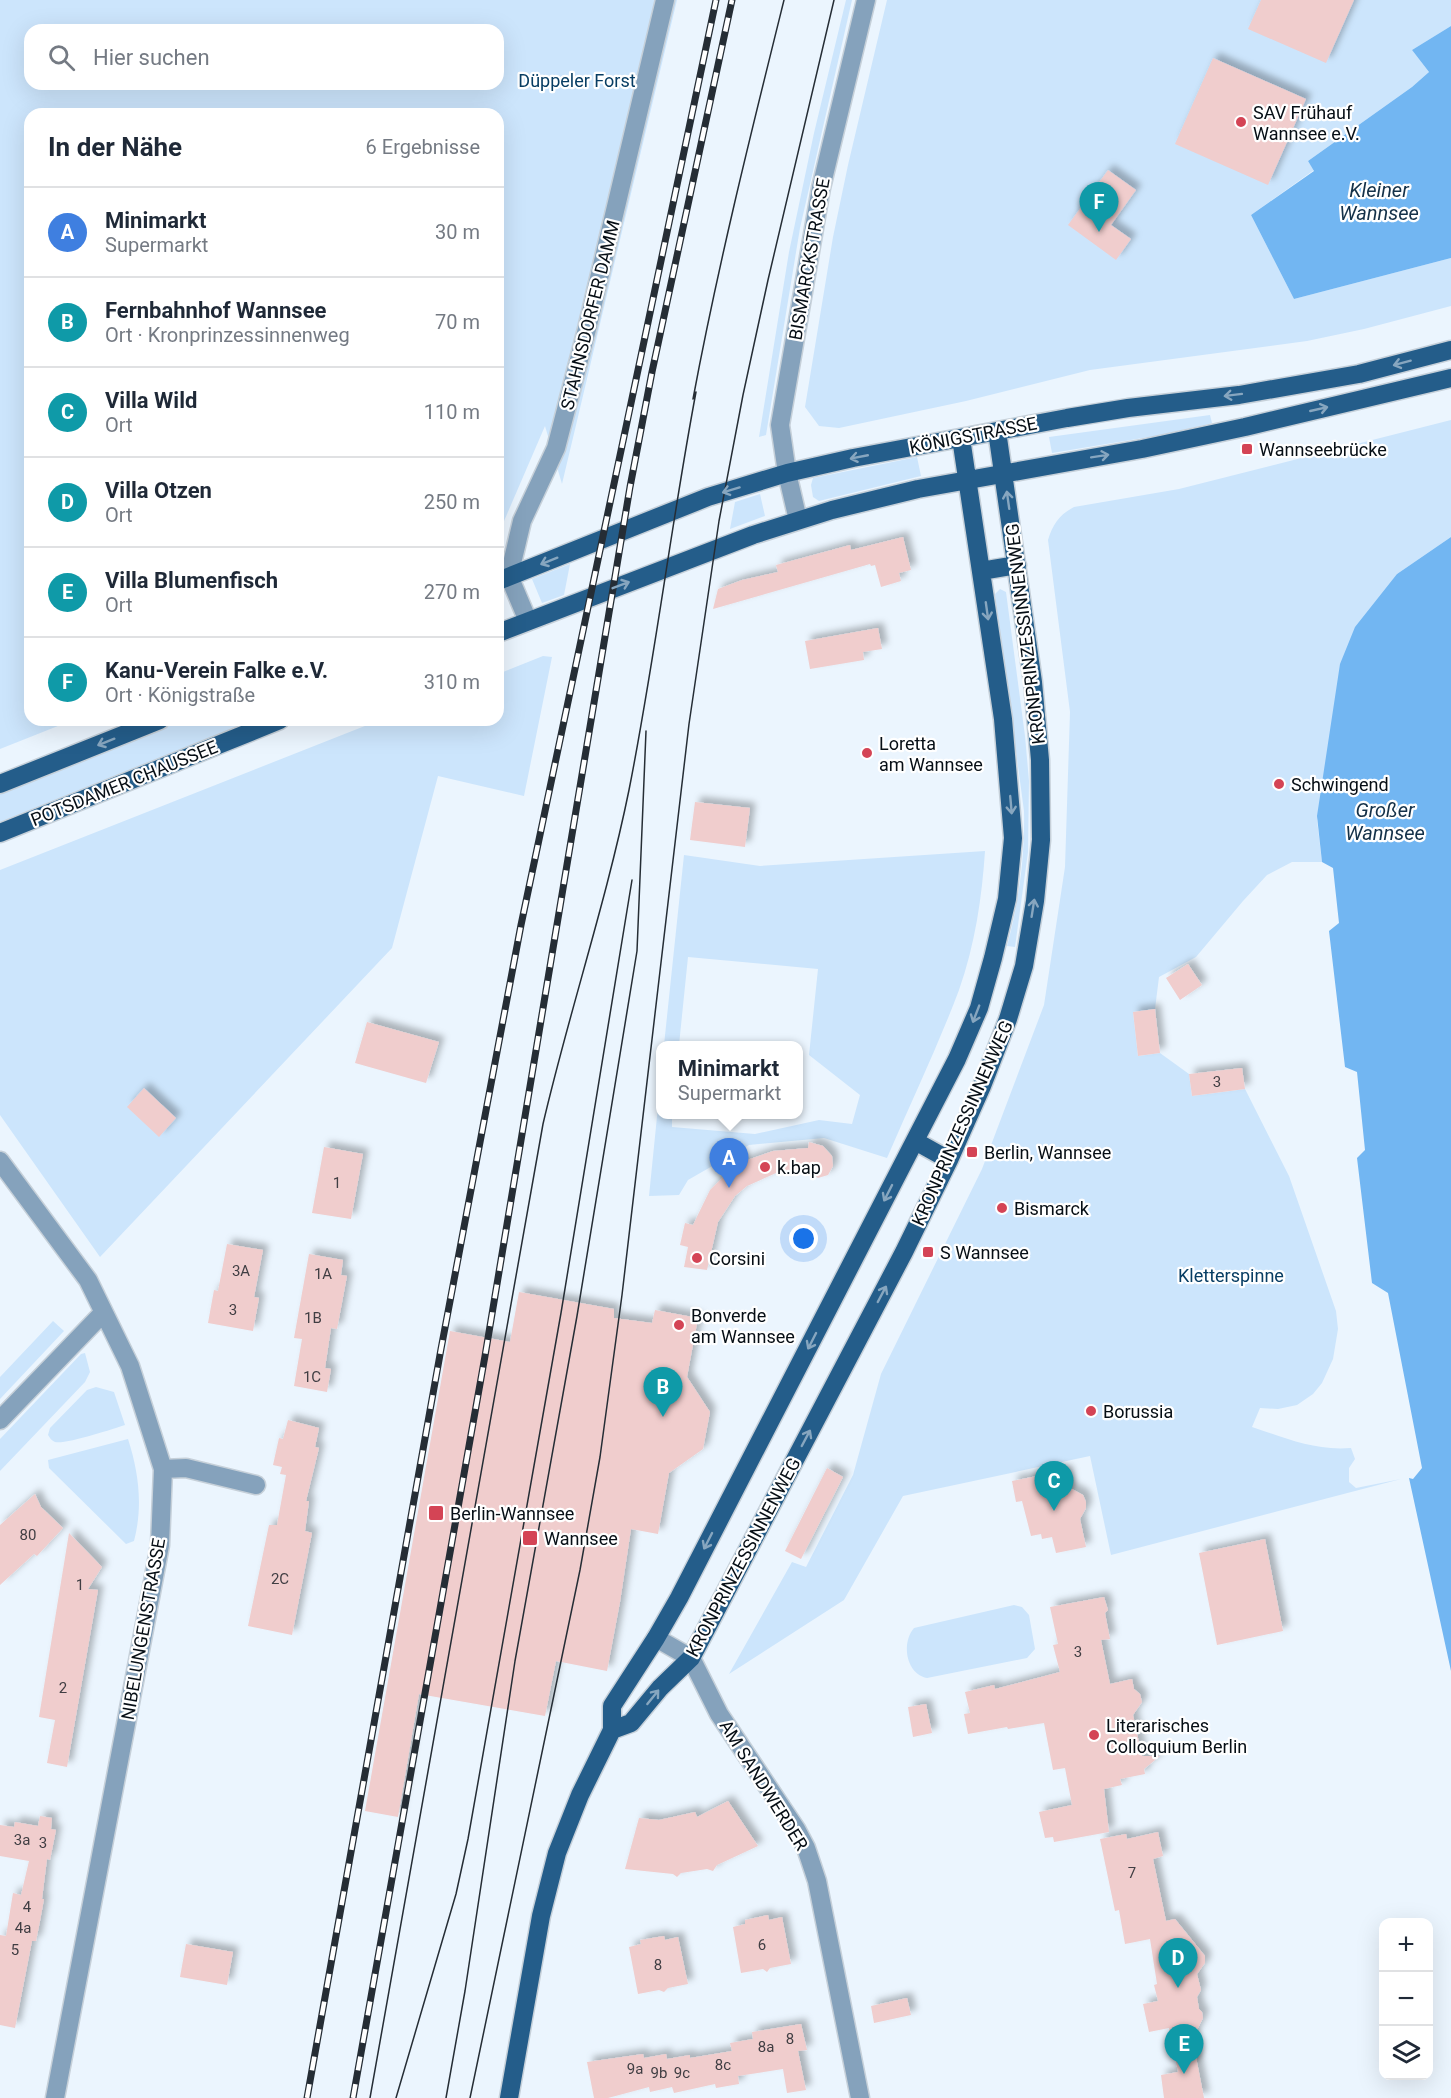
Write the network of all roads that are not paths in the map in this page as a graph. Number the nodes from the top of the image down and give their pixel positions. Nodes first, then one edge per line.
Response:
1 (665, 0) edge
2 (866, 0) edge
3 (1451, 350) edge
4 (1451, 378) edge
5 (998, 431) junction
6 (961, 438) junction
7 (787, 473) junction
8 (1004, 473) junction
9 (968, 480) junction
10 (798, 520) junction
11 (1017, 565) junction
12 (981, 571) junction
13 (504, 576) edge
14 (504, 579) edge
15 (504, 581) edge
16 (528, 621) junction
17 (504, 631) edge
18 (145, 726) edge
19 (265, 726) edge
20 (0, 784) edge
21 (0, 833) edge
22 (915, 1141) junction
23 (949, 1160) junction
24 (0, 1161) edge
25 (103, 1312) junction
26 (0, 1420) edge
27 (163, 1469) junction
28 (256, 1485) dead end
29 (656, 1638) junction
30 (691, 1658) junction
31 (612, 1730) junction
32 (55, 2098) edge
33 (509, 2098) edge
34 (860, 2098) edge

1 - 13 street, STAHNSDORFER DAMM
2 - 7 street, BISMARCKSTRASSE
3 -> 5 main road, KÖNIGSTRASSE
8 -> 4 main road
5 - 6 main road, KÖNIGSTRASSE
5 - 8 main road, KRONPRINZESSINNENWEG
6 -> 7 main road, KÖNIGSTRASSE
6 - 9 main road, KRONPRINZESSINNENWEG
7 - 10 street, BISMARCKSTRASSE
7 -> 14 main road, KÖNIGSTRASSE
8 - 9 main road
11 -> 8 main road, KRONPRINZESSINNENWEG
9 - 10 main road
9 - 12 main road, KRONPRINZESSINNENWEG
16 -> 10 main road
11 - 12 main road
23 -> 11 main road, KRONPRINZESSINNENWEG
12 -> 22 main road, KRONPRINZESSINNENWEG
15 - 16 street
16 - 17 main road
18 -> 20 main road
19 - 21 main road, POTSDAMER CHAUSSEE
22 - 23 main road
22 -> 29 main road, KRONPRINZESSINNENWEG
30 -> 23 main road, KRONPRINZESSINNENWEG
24 - 25 street, NIBELUNGENSTRASSE
25 - 26 street
25 - 27 street, NIBELUNGENSTRASSE
27 - 28 street
27 - 32 street, NIBELUNGENSTRASSE
29 - 30 street
29 - 31 main road, KRONPRINZESSINNENWEG
31 -> 30 main road, KRONPRINZESSINNENWEG
30 - 34 street, AM SANDWERDER
31 - 33 main road, KRONPRINZESSINNENWEG

